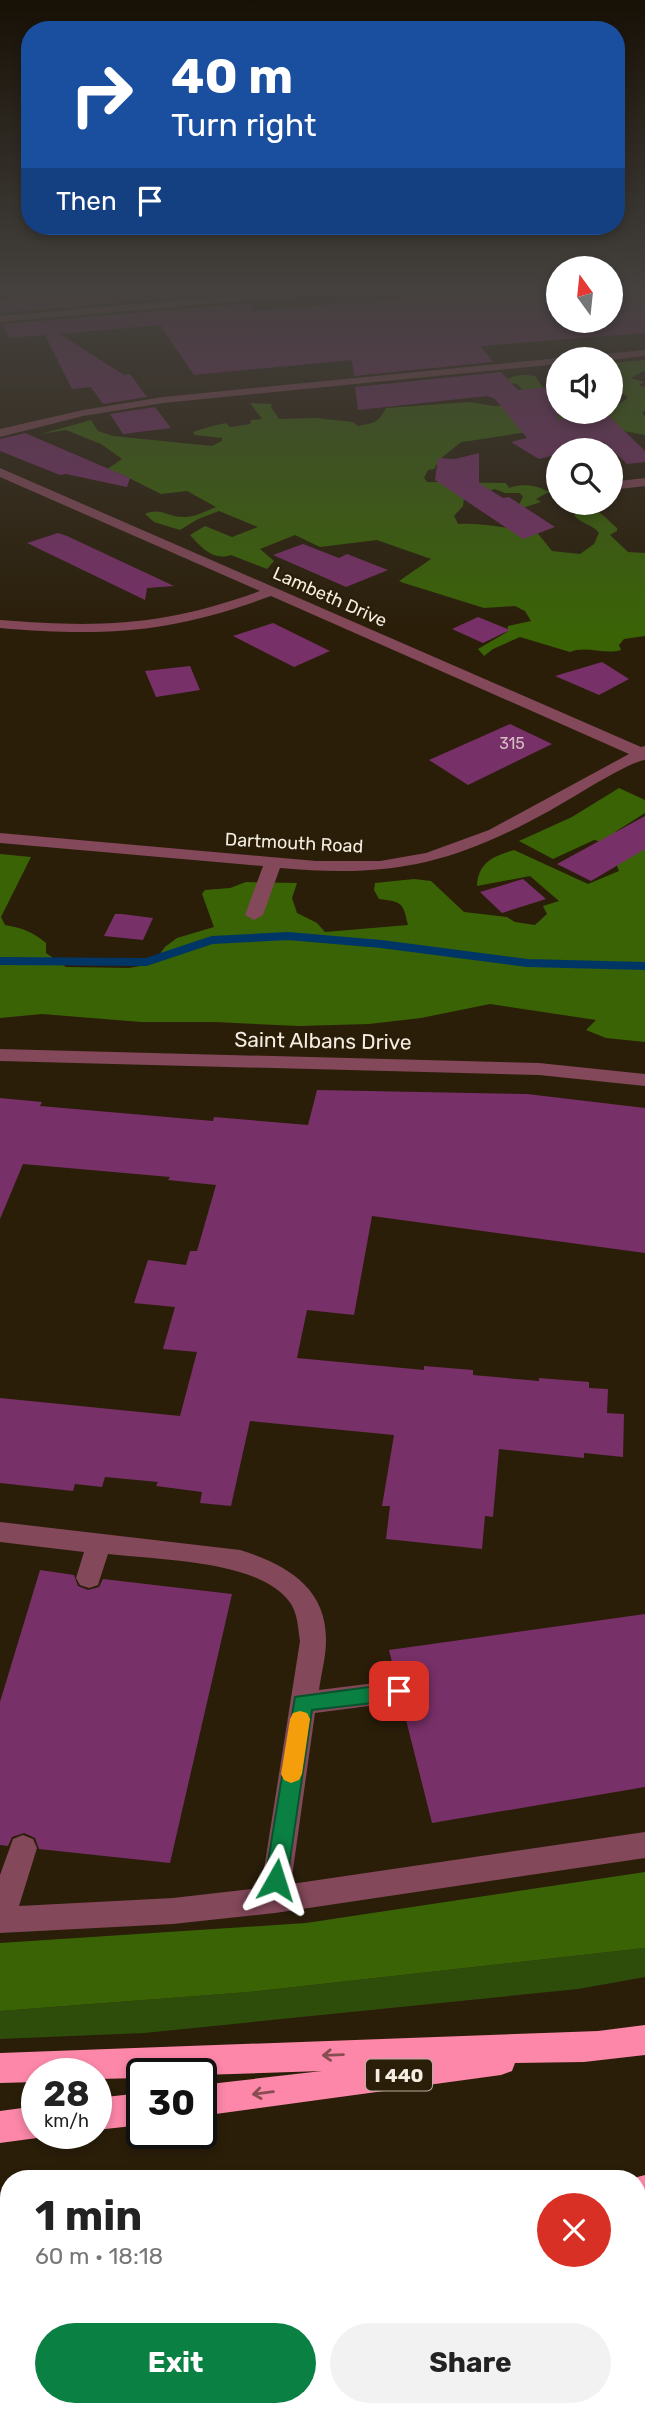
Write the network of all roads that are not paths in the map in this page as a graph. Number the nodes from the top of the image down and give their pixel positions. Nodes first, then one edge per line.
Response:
1 (134, 405) edge
2 (0, 433) edge
3 (0, 472) edge
4 (645, 482) edge
5 (623, 485) edge
6 (270, 592) junction
7 (0, 624) edge
8 (644, 753) edge
9 (0, 838) edge
10 (273, 863) junction
11 (254, 915) dead end
12 (0, 1055) edge
13 (645, 1080) edge
14 (0, 1532) edge
15 (99, 1544) junction
16 (89, 1577) dead end
17 (399, 1691) dead end
18 (302, 1703) junction
19 (645, 1845) edge
20 (23, 1848) dead end
21 (275, 1900) junction
22 (0, 1920) edge
23 (645, 2040) edge
24 (597, 2045) junction
25 (0, 2068) edge
26 (217, 2099) edge
27 (21, 2124) edge
28 (0, 2127) edge

1 - 2 street
3 - 6 street, Lambeth Drive
4 - 5 street
6 - 7 street
6 - 8 street, Lambeth Drive
8 - 10 street, Dartmouth Road
9 - 10 street, Dartmouth Road
10 - 11 street
12 - 13 street, Saint Albans Drive
14 - 15 street
15 - 16 street
15 - 18 street
17 - 18 street
18 - 21 street
19 - 21 street
20 - 22 street
21 - 22 street
23 - 24 highway, I 440
24 -> 25 highway
24 -> 26 highway, I 440
27 - 28 highway

